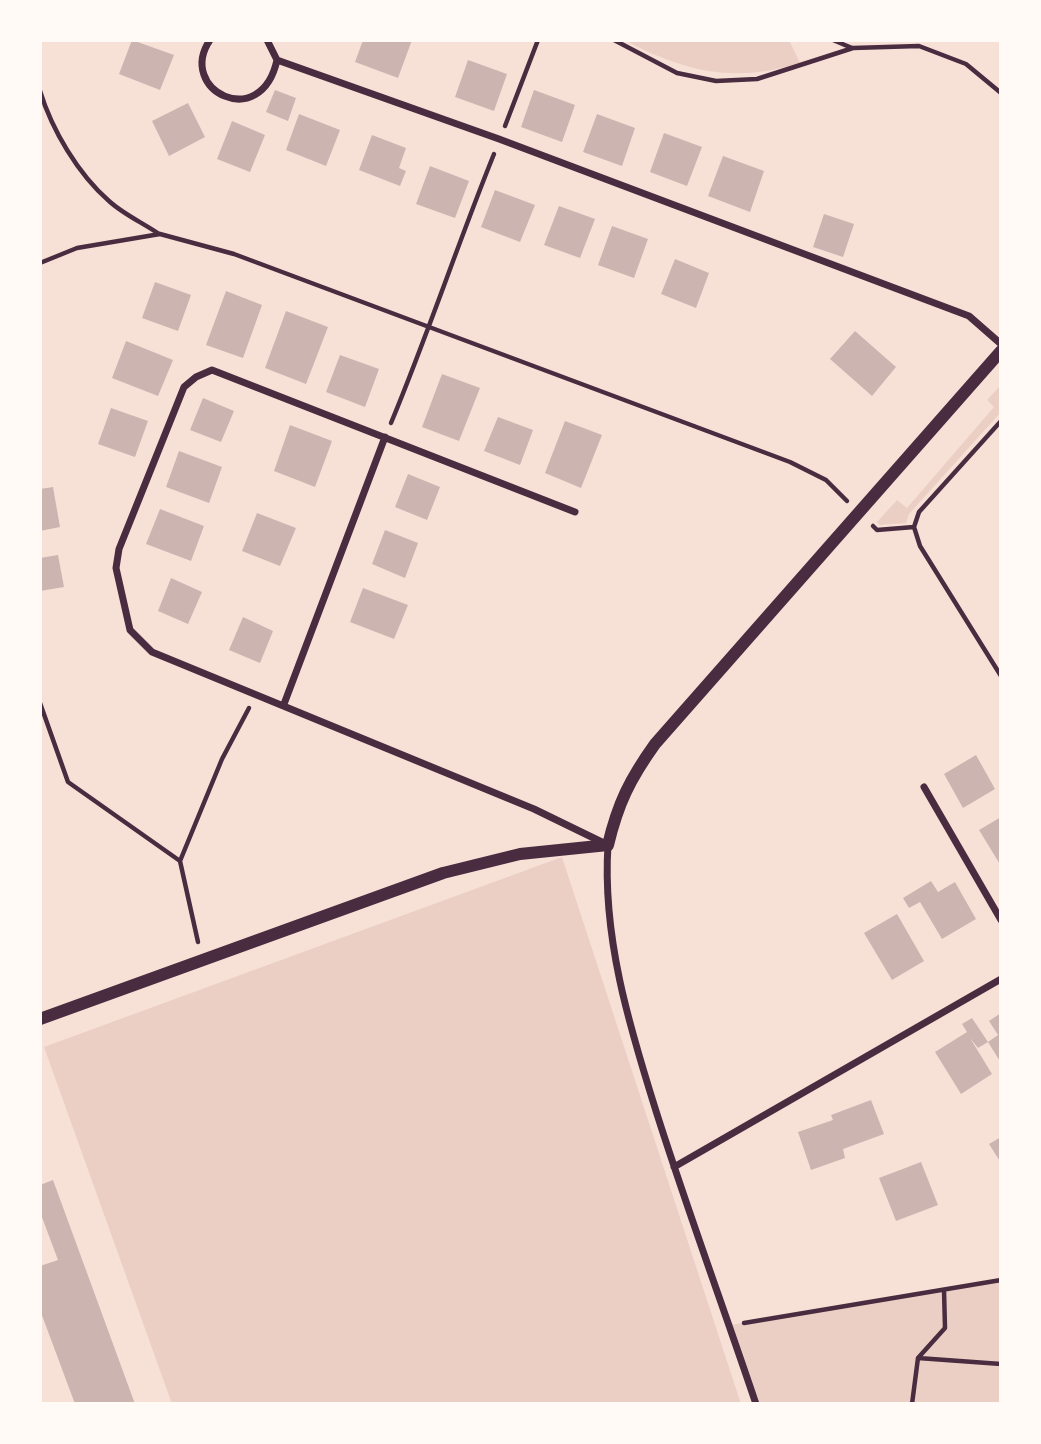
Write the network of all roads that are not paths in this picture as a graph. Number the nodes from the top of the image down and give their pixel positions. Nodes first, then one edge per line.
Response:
1 (210, 40) edge
2 (268, 40) edge
3 (277, 60) junction
4 (1001, 344) edge
5 (1001, 351) edge
6 (385, 437) junction
7 (575, 512) dead end
8 (284, 704) junction
9 (924, 787) dead end
10 (608, 845) junction
11 (1001, 920) edge
12 (1001, 979) edge
13 (40, 1019) edge
14 (674, 1167) junction
15 (756, 1404) edge

1 - 3 street
2 - 3 street
3 - 4 street
5 - 10 street
6 - 7 street
6 - 8 street
6 - 8 street
8 - 10 street
9 - 11 street
10 - 13 street
10 - 14 street
12 - 14 street
14 - 15 street

